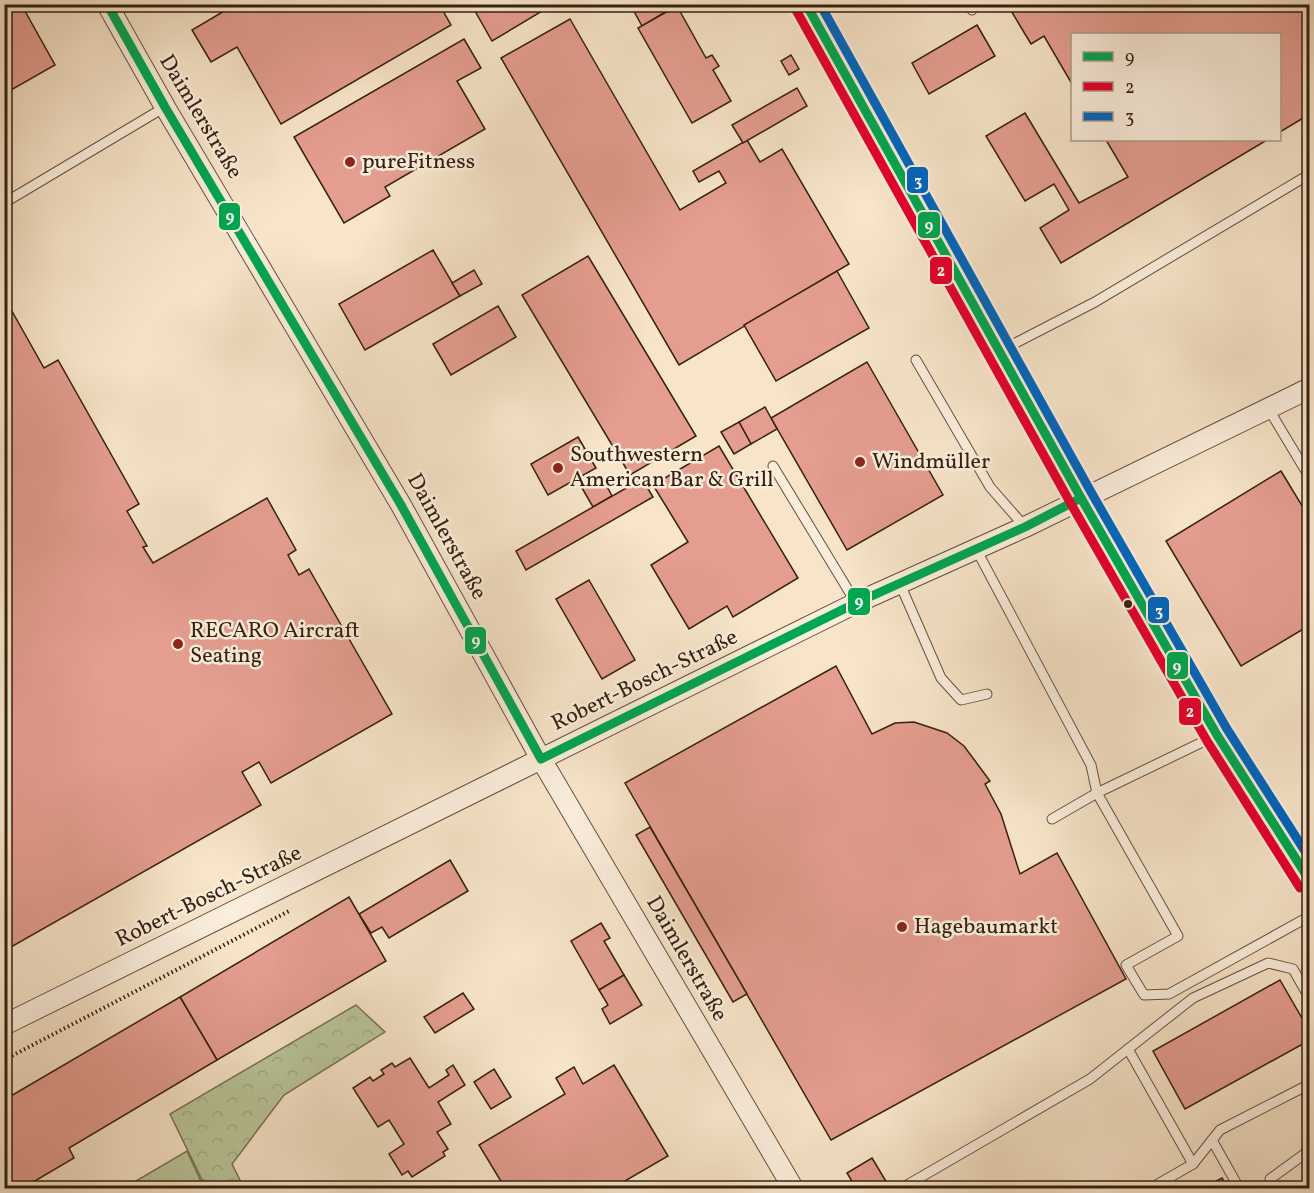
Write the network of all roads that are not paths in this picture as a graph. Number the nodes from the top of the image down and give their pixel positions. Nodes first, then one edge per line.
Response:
1 (106, 4) edge
2 (806, 4) edge
3 (165, 107) junction
4 (1310, 174) edge
5 (4, 202) edge
6 (998, 352) junction
7 (916, 360) dead end
8 (1309, 390) edge
9 (1268, 408) junction
10 (773, 466) dead end
11 (1310, 478) edge
12 (1081, 498) junction
13 (1025, 527) junction
14 (976, 549) junction
15 (900, 583) junction
16 (856, 603) junction
17 (987, 694) dead end
18 (1217, 735) junction
19 (541, 759) junction
20 (1097, 793) junction
21 (1052, 819) dead end
22 (1310, 882) edge
23 (1310, 916) edge
24 (1310, 999) edge
25 (4, 1025) edge
26 (1128, 1049) junction
27 (1310, 1084) edge
28 (1212, 1140) junction
29 (1310, 1150) edge
30 (1193, 1164) junction
31 (1270, 1179) dead end
32 (793, 1188) edge
33 (902, 1188) edge
34 (1151, 1188) edge
35 (1239, 1188) edge

1 - 3 street, Daimlerstraße
2 - 6 street
3 - 5 lane
3 - 19 street, Daimlerstraße
4 - 6 lane
6 - 12 street
7 - 13 lane
8 - 9 street, Robert-Bosch-Straße
9 - 11 lane
9 - 12 street, Robert-Bosch-Straße
10 - 16 lane
12 - 13 street, Robert-Bosch-Straße
12 - 18 street
13 - 14 street, Robert-Bosch-Straße
14 - 15 street, Robert-Bosch-Straße
14 - 20 lane
15 - 16 street, Robert-Bosch-Straße
15 - 17 lane
16 - 19 street, Robert-Bosch-Straße
18 - 20 lane
18 - 22 street
19 - 25 street, Robert-Bosch-Straße
19 - 32 street, Daimlerstraße
20 - 21 lane
20 - 23 lane
24 - 26 lane
26 - 30 lane
26 - 33 lane
27 - 28 lane
28 - 30 lane
28 - 35 lane
29 - 31 lane
30 - 34 lane

